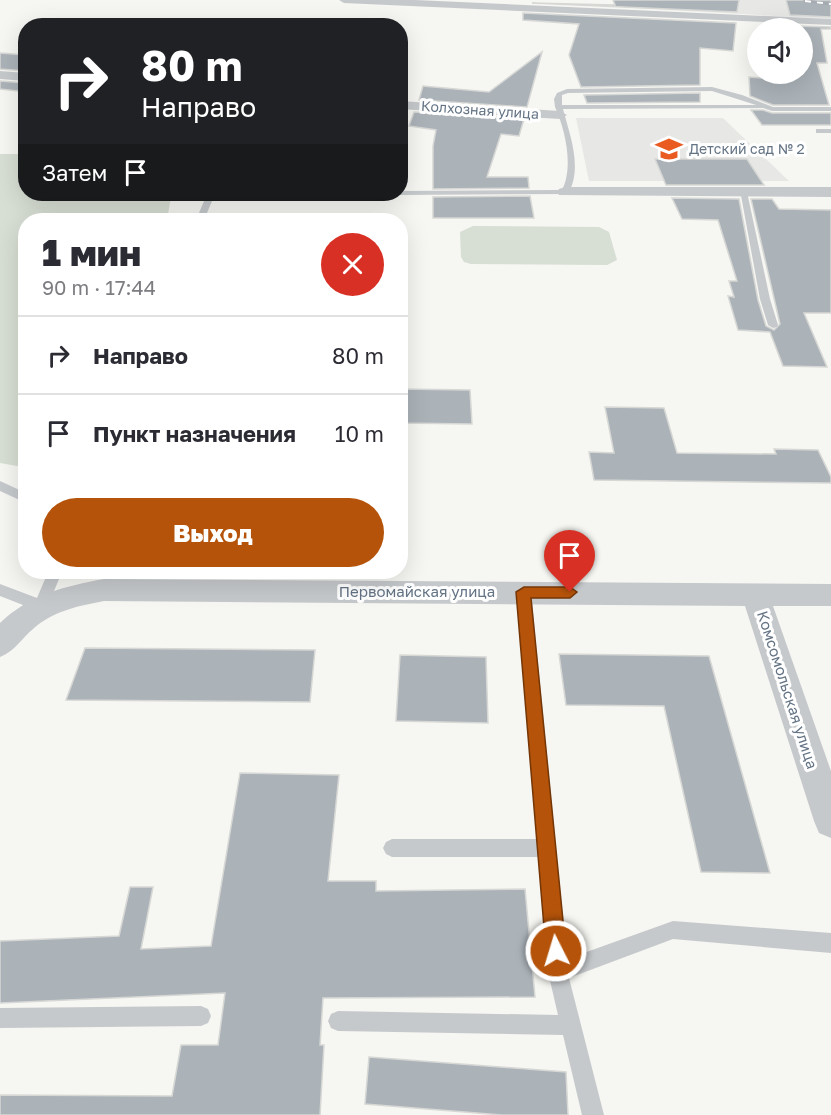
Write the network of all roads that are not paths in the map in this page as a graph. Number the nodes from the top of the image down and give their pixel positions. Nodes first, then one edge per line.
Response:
1 (344, 0) edge
2 (831, 22) edge
3 (0, 75) edge
4 (18, 76) edge
5 (408, 105) edge
6 (765, 107) junction
7 (831, 109) edge
8 (559, 111) junction
9 (819, 131) dead end
10 (831, 131) edge
11 (565, 192) junction
12 (743, 192) junction
13 (831, 192) edge
14 (408, 193) edge
15 (773, 325) dead end
16 (0, 485) edge
17 (18, 495) edge
18 (52, 579) edge
19 (0, 590) edge
20 (524, 592) junction
21 (755, 594) junction
22 (831, 595) edge
23 (40, 606) junction
24 (0, 644) edge
25 (831, 821) edge
26 (392, 848) dead end
27 (547, 848) junction
28 (831, 943) edge
29 (558, 972) junction
30 (201, 1016) dead end
31 (0, 1018) edge
32 (338, 1021) dead end
33 (569, 1025) junction
34 (594, 1115) edge

1 - 2 street
3 - 4 street
5 - 8 street, Колхозная улица
6 - 7 lane
6 - 8 lane
6 - 8 lane
8 - 11 lane
9 - 10 lane
11 - 12 street
11 - 14 lane
12 - 13 street
12 - 15 lane
16 - 17 lane
18 - 23 lane
19 - 23 lane
20 - 21 street, Первомайская улица
20 - 23 street, Первомайская улица
20 - 27 lane
21 - 22 street, Первомайская улица
21 - 25 street, Комсомольская улица
23 - 24 street
26 - 27 lane
27 - 29 lane
28 - 29 lane
29 - 33 lane
30 - 31 lane
32 - 33 lane
33 - 34 lane

